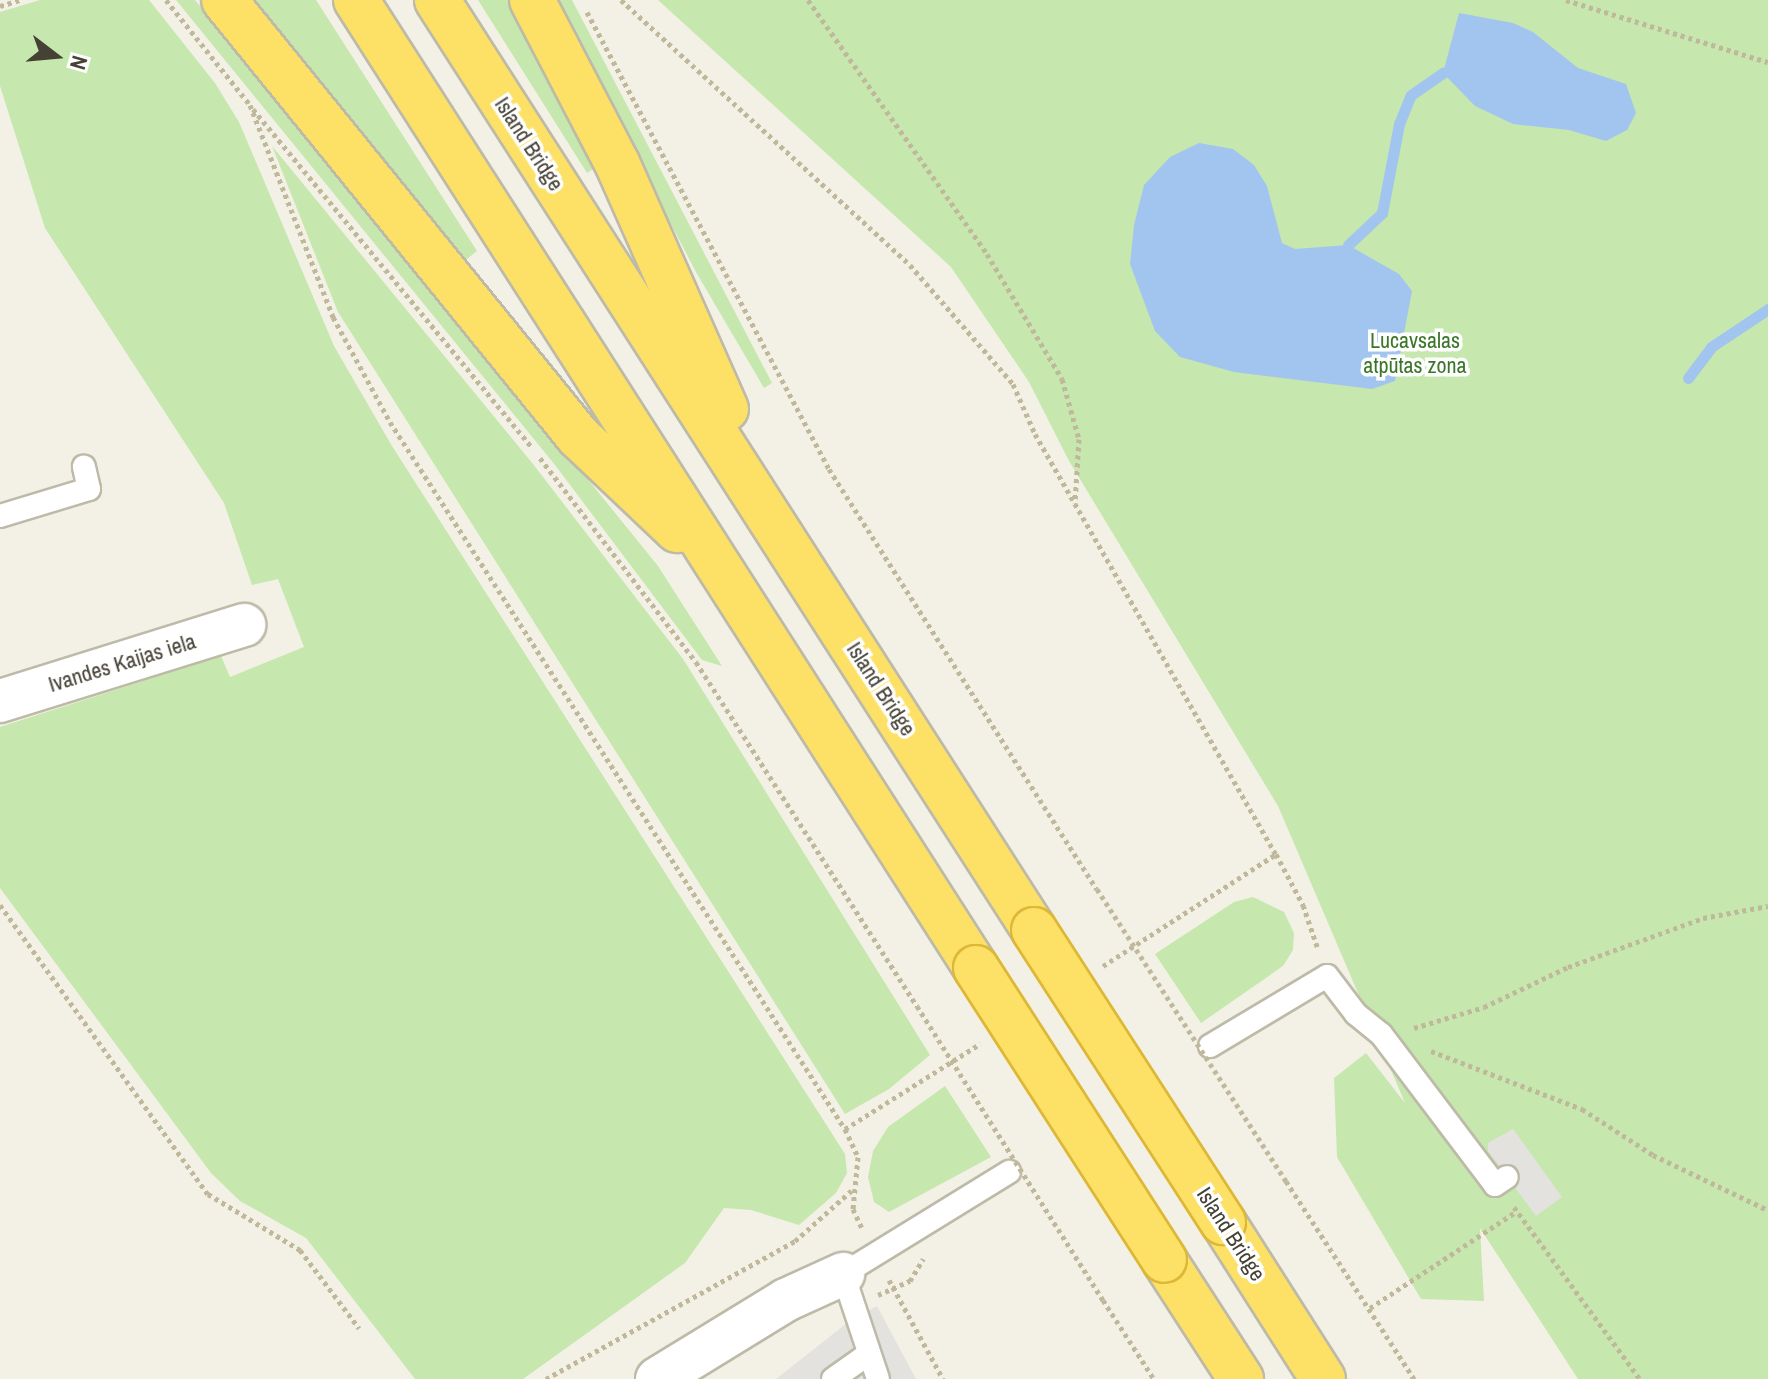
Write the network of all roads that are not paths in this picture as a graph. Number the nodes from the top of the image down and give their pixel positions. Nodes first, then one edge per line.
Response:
1 (224, 0) edge
2 (356, 0) edge
3 (437, 0) edge
4 (532, 0) edge
5 (84, 467) dead end
6 (0, 516) edge
7 (781, 532) junction
8 (722, 573) junction
9 (244, 625) dead end
10 (0, 701) edge
11 (1210, 1046) dead end
12 (1009, 1172) dead end
13 (1501, 1181) road end
14 (858, 1265) junction
15 (867, 1355) junction
16 (657, 1379) edge
17 (833, 1379) edge
18 (878, 1379) edge
19 (1241, 1379) edge
20 (1323, 1379) edge

1 - 8 highway
2 - 8 highway
3 - 7 highway, Island Bridge
4 - 7 highway
5 - 6 lane
7 - 20 highway, Island Bridge, bridge
8 - 19 highway, bridge
9 - 10 street, Ivandes Kaijas iela
11 - 13 lane
12 - 14 lane
14 - 15 lane
14 - 16 street
15 - 17 lane
15 - 18 lane

